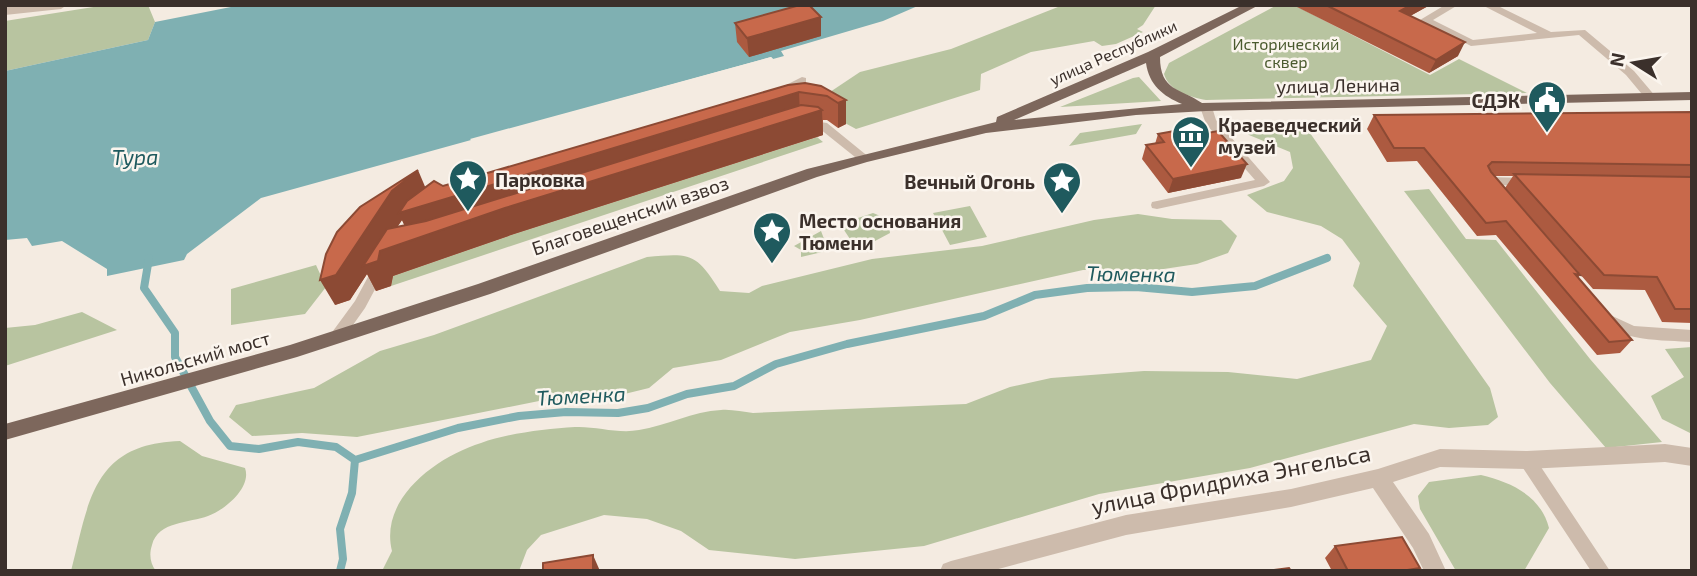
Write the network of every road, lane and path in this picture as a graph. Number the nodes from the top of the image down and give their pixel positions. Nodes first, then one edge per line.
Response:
1 (61, 5) edge
2 (1253, 5) edge
3 (1453, 5) edge
4 (1487, 5) edge
5 (5, 11) edge
6 (1548, 35) junction
7 (1153, 55) junction
8 (802, 80) edge
9 (768, 94) edge
10 (1692, 96) edge
11 (1650, 97) junction
12 (1206, 107) junction
13 (788, 128) edge
14 (986, 128) junction
15 (864, 158) junction
16 (1542, 182) edge
17 (1504, 200) edge
18 (1157, 205) dead end
19 (391, 248) edge
20 (1596, 305) edge
21 (338, 335) junction
22 (1692, 336) edge
23 (290, 352) joint
24 (5, 432) edge
25 (1692, 457) edge
26 (1527, 460) junction
27 (1378, 478) junction
28 (951, 571) edge
29 (1435, 571) edge
30 (1601, 571) edge

1 - 5 street
2 - 7 main road, улица Республики
3 - 6 lane
4 - 6 lane
6 - 11 lane
7 - 12 main road
7 - 14 main road, улица Республики
8 - 9 lane
10 - 11 main road, улица Ленина
11 - 12 main road, улица Ленина
12 - 14 main road, улица Ленина
12 - 18 lane
13 - 15 lane
14 - 15 main road, Благовещенский взвоз
15 - 21 main road, Благовещенский взвоз
16 - 17 lane
19 - 21 lane
20 - 22 lane
21 - 23 main road, Благовещенский взвоз
23 - 24 main road, Никольский мост
25 - 26 street, улица Фридриха Энгельса
26 - 27 street, улица Фридриха Энгельса
26 - 30 lane
27 - 28 street, улица Фридриха Энгельса
27 - 29 street

